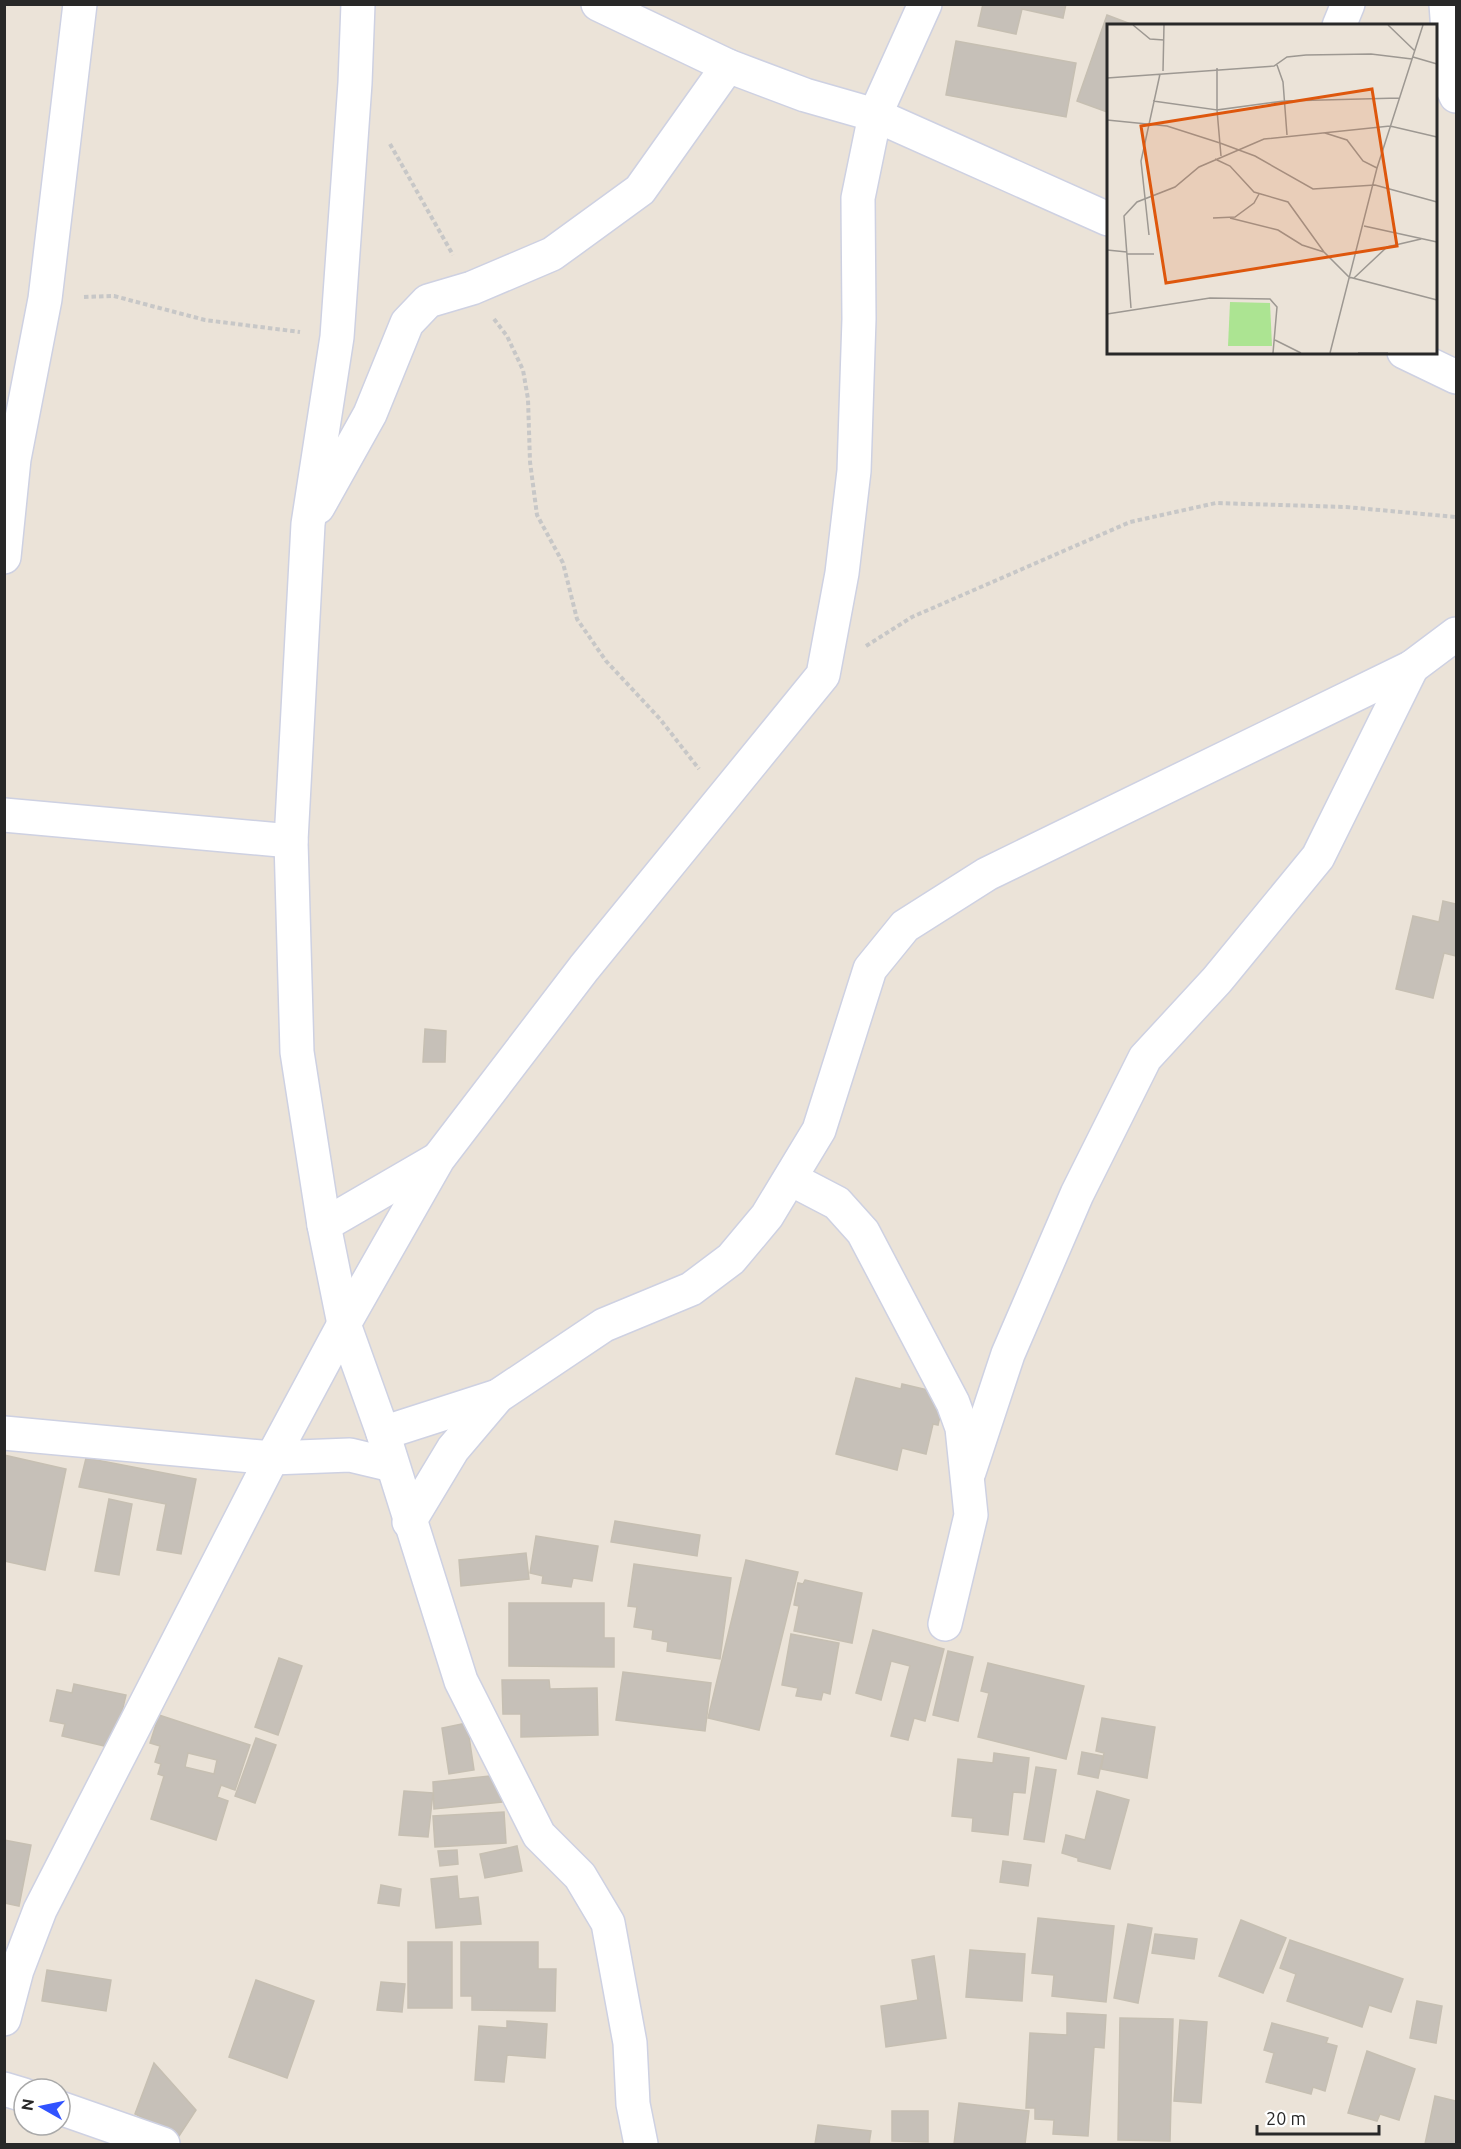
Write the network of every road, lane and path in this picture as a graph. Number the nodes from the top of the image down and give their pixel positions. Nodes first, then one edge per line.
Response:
1 (80, 4) edge
2 (358, 4) edge
3 (598, 4) edge
4 (925, 4) edge
5 (1348, 4) edge
6 (1446, 4) edge
7 (1340, 24) edge
8 (728, 66) junction
9 (1456, 96) edge
10 (875, 115) junction
11 (385, 134) dead end
12 (1107, 219) edge
13 (472, 288) junction
14 (45, 299) junction
15 (337, 337) junction
16 (1408, 354) edge
17 (1456, 376) edge
18 (1456, 517) edge
19 (308, 525) junction
20 (4, 557) edge
21 (1456, 634) edge
22 (1412, 668) junction
23 (823, 675) junction
24 (723, 800) junction
25 (4, 815) edge
26 (291, 841) junction
27 (438, 1159) junction
28 (791, 1179) junction
29 (324, 1225) junction
30 (344, 1324) junction
31 (498, 1396) junction
32 (4, 1433) edge
33 (383, 1433) junction
34 (272, 1458) junction
35 (392, 1465) junction
36 (969, 1472) junction
37 (409, 1522) junction
38 (945, 1624) dead end
39 (4, 2019) edge
40 (72, 2112) edge
41 (163, 2145) edge
42 (641, 2145) edge

1 - 14 street
2 - 15 street
3 - 8 street
4 - 10 street
5 - 7 street
6 - 9 street
8 - 10 street
8 - 13 street
10 - 12 street
10 - 23 street
11 - 13 path
13 - 19 street
13 - 24 path
14 - 15 path
14 - 20 street
15 - 19 street
16 - 17 street
18 - 23 path
19 - 26 street
21 - 22 street
22 - 28 street
22 - 36 street
23 - 24 street
24 - 27 street
25 - 26 street
26 - 29 street
27 - 29 street
27 - 30 street
28 - 31 street
28 - 36 street
29 - 30 street
30 - 33 street
30 - 34 street
31 - 33 street
31 - 37 street
32 - 34 street
33 - 35 street
34 - 35 street
34 - 39 street
35 - 37 street
36 - 38 street
37 - 42 street
40 - 41 street

